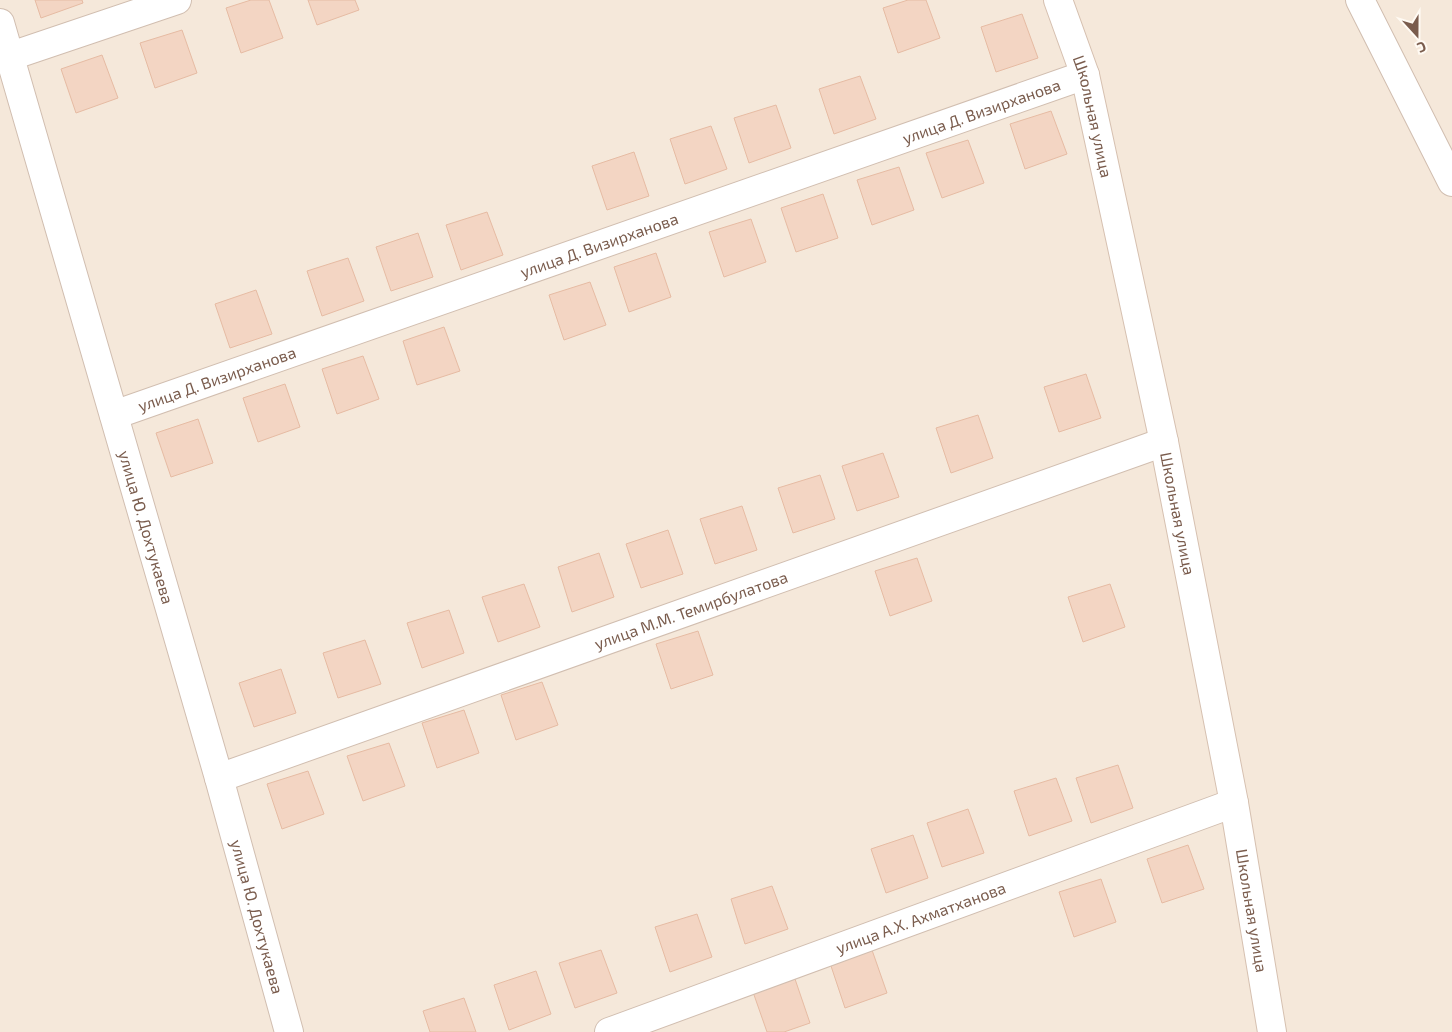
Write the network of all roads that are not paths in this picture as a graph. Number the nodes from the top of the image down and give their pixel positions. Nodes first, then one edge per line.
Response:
1 (177, 0) edge
2 (1058, 0) edge
3 (1360, 0) edge
4 (0, 23) edge
5 (8, 57) junction
6 (1085, 75) junction
7 (1452, 182) edge
8 (114, 415) junction
9 (1164, 442) junction
10 (219, 778) junction
11 (1234, 803) junction
12 (289, 1032) edge
13 (609, 1032) edge
14 (1272, 1032) edge

1 - 5 street
2 - 6 street, Школьная улица
3 - 7 street
4 - 5 street, улица Ю. Дохтукаева
5 - 8 street, улица Ю. Дохтукаева
6 - 8 street, улица Д. Визирханова
6 - 9 street, Школьная улица
8 - 10 street, улица Ю. Дохтукаева
9 - 10 street, улица М.М. Темирбулатова
9 - 11 street, Школьная улица
10 - 12 street, улица Ю. Дохтукаева
11 - 13 street, улица А.Х. Ахматханова
11 - 14 street, Школьная улица

